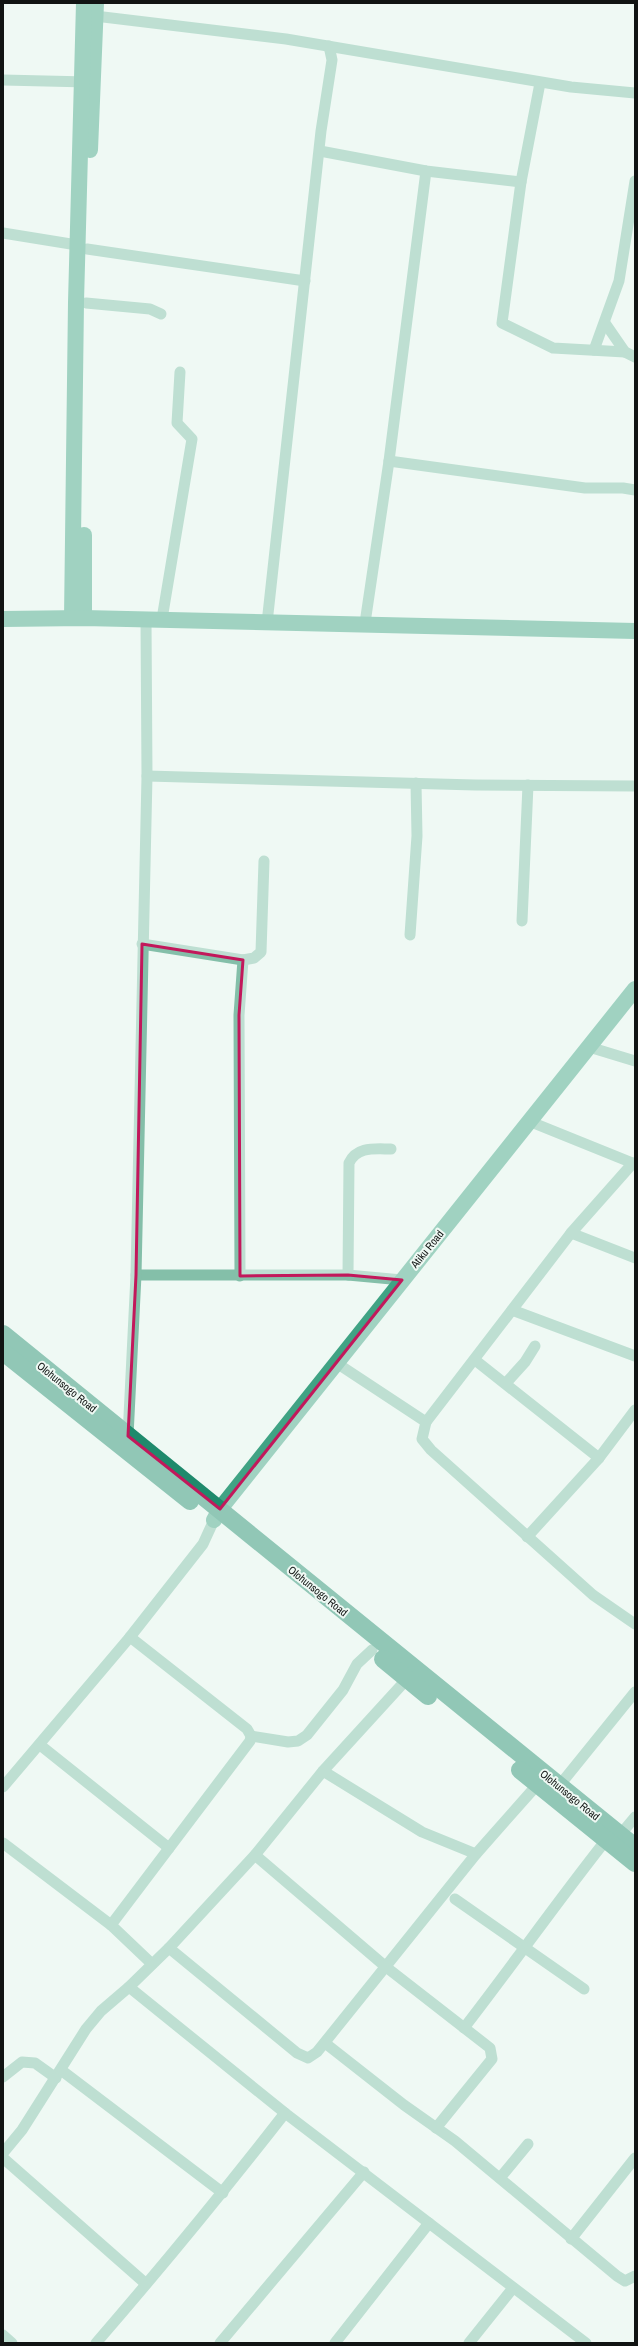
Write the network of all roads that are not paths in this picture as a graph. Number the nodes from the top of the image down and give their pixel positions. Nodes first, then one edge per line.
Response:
1 (84, 3) edge
2 (95, 9) edge
3 (329, 46) junction
4 (348, 49) junction
5 (332, 60) junction
6 (3, 80) edge
7 (87, 82) junction
8 (540, 83) junction
9 (635, 93) edge
10 (320, 152) junction
11 (426, 171) junction
12 (635, 181) edge
13 (521, 182) junction
14 (3, 233) edge
15 (82, 247) junction
16 (305, 281) junction
17 (86, 303) junction
18 (161, 314) dead end
19 (605, 323) junction
20 (594, 350) junction
21 (630, 354) edge
22 (180, 372) dead end
23 (389, 461) junction
24 (635, 490) edge
25 (78, 618) junction
26 (3, 619) edge
27 (154, 620) junction
28 (267, 622) junction
29 (365, 623) junction
30 (635, 631) edge
31 (147, 776) junction
32 (416, 783) junction
33 (528, 785) junction
34 (635, 786) edge
35 (264, 861) dead end
36 (522, 921) dead end
37 (410, 935) dead end
38 (142, 944) junction
39 (243, 960) junction
40 (635, 989) edge
41 (589, 1047) junction
42 (635, 1061) edge
43 (531, 1122) junction
44 (391, 1149) dead end
45 (634, 1163) edge
46 (571, 1233) junction
47 (635, 1258) edge
48 (136, 1275) junction
49 (348, 1275) junction
50 (240, 1276) junction
51 (402, 1280) junction
52 (512, 1310) junction
53 (3, 1334) edge
54 (535, 1346) dead end
55 (3, 1352) edge
56 (635, 1356) edge
57 (475, 1360) junction
58 (335, 1362) junction
59 (506, 1383) junction
60 (635, 1410) edge
61 (426, 1422) junction
62 (128, 1436) junction
63 (599, 1458) junction
64 (217, 1514) junction
65 (527, 1537) junction
66 (635, 1624) edge
67 (130, 1637) junction
68 (372, 1650) junction
69 (407, 1679) junction
70 (635, 1692) edge
71 (251, 1736) junction
72 (40, 1745) junction
73 (323, 1771) junction
74 (537, 1785) junction
75 (559, 1786) junction
76 (3, 1787) edge
77 (635, 1817) edge
78 (613, 1838) junction
79 (3, 1843) edge
80 (635, 1847) edge
81 (169, 1848) junction
82 (476, 1854) junction
83 (255, 1856) junction
84 (635, 1864) edge
85 (456, 1899) dead end
86 (111, 1925) junction
87 (525, 1947) junction
88 (169, 1948) junction
89 (152, 1964) junction
90 (386, 1967) junction
91 (129, 1987) junction
92 (584, 1989) dead end
93 (464, 2028) junction
94 (325, 2043) junction
95 (59, 2074) junction
96 (3, 2078) edge
97 (286, 2113) junction
98 (436, 2128) junction
99 (528, 2144) dead end
100 (3, 2153) edge
101 (3, 2158) edge
102 (635, 2158) edge
103 (364, 2172) junction
104 (500, 2178) junction
105 (223, 2193) junction
106 (429, 2223) junction
107 (570, 2239) junction
108 (635, 2276) edge
109 (145, 2283) junction
110 (513, 2288) junction
111 (3, 2335) edge
112 (12, 2343) edge
113 (96, 2343) edge
114 (220, 2343) edge
115 (335, 2343) edge
116 (469, 2343) edge
117 (586, 2343) edge

1 - 7 street
2 - 3 street
2 - 7 street
3 - 4 street
3 - 5 street
4 - 5 street
4 - 8 street
5 - 10 street
6 - 7 street
7 - 15 street
8 - 9 street
8 - 13 street
10 - 11 street
10 - 16 street
11 - 13 street
11 - 23 street
12 - 19 street
13 - 20 street
14 - 15 street
15 - 16 street
15 - 17 street
15 - 25 street
16 - 28 street
17 - 18 street
17 - 25 street
19 - 20 street
19 - 21 street
20 - 21 street
22 - 27 street
23 - 24 street
23 - 29 street
25 - 26 street
25 - 27 street
27 - 28 street
27 - 31 street
28 - 29 street
29 - 30 street
31 - 32 street
31 - 38 street
32 - 33 street
32 - 37 street
33 - 34 street
33 - 36 street
35 - 39 street
38 - 39 street
38 - 48 street
39 - 50 street
40 - 41 street, Atiku Road
41 - 42 street
41 - 43 street, Atiku Road
43 - 45 street
43 - 51 street, Atiku Road
44 - 49 street
45 - 46 street
46 - 47 street
46 - 52 street
48 - 50 street
48 - 62 street
49 - 50 street
49 - 51 street
51 - 58 street, Atiku Road
52 - 56 street
52 - 57 street
53 - 62 main road, Olohunsogo Road
54 - 59 street
55 - 64 main road, Olohunsogo Road
57 - 59 street
57 - 61 street
58 - 61 street
58 - 64 street, Atiku Road
59 - 63 street
60 - 63 street
61 - 65 street
62 - 64 main road, Olohunsogo Road
63 - 65 street
64 - 67 street
64 - 68 main road, Olohunsogo Road
64 - 75 main road, Olohunsogo Road
65 - 66 street
67 - 71 street
67 - 72 street
68 - 69 main road, Olohunsogo Road
68 - 71 street
69 - 73 street
69 - 74 main road, Olohunsogo Road
70 - 75 street
71 - 81 street
72 - 76 street
72 - 81 street
73 - 82 street
73 - 83 street
74 - 78 main road, Olohunsogo Road
74 - 82 street
75 - 78 main road, Olohunsogo Road
77 - 78 street
78 - 80 main road, Olohunsogo Road
78 - 84 main road, Olohunsogo Road
78 - 87 street
79 - 86 street
81 - 86 street
82 - 90 street
83 - 88 street
83 - 90 street
85 - 87 street
86 - 89 street
87 - 92 street
87 - 93 street
88 - 89 street
88 - 94 street
89 - 91 street
90 - 93 street
90 - 94 street
91 - 95 street
91 - 97 street
93 - 98 street
94 - 98 street
95 - 96 street
95 - 100 street
95 - 105 street
97 - 103 street
97 - 105 street
98 - 104 street
99 - 104 street
101 - 109 street
102 - 107 street
103 - 106 street
103 - 114 street
104 - 107 street
105 - 109 street
106 - 110 street
106 - 115 street
107 - 108 street
109 - 113 street
110 - 116 street
110 - 117 street
111 - 112 street

